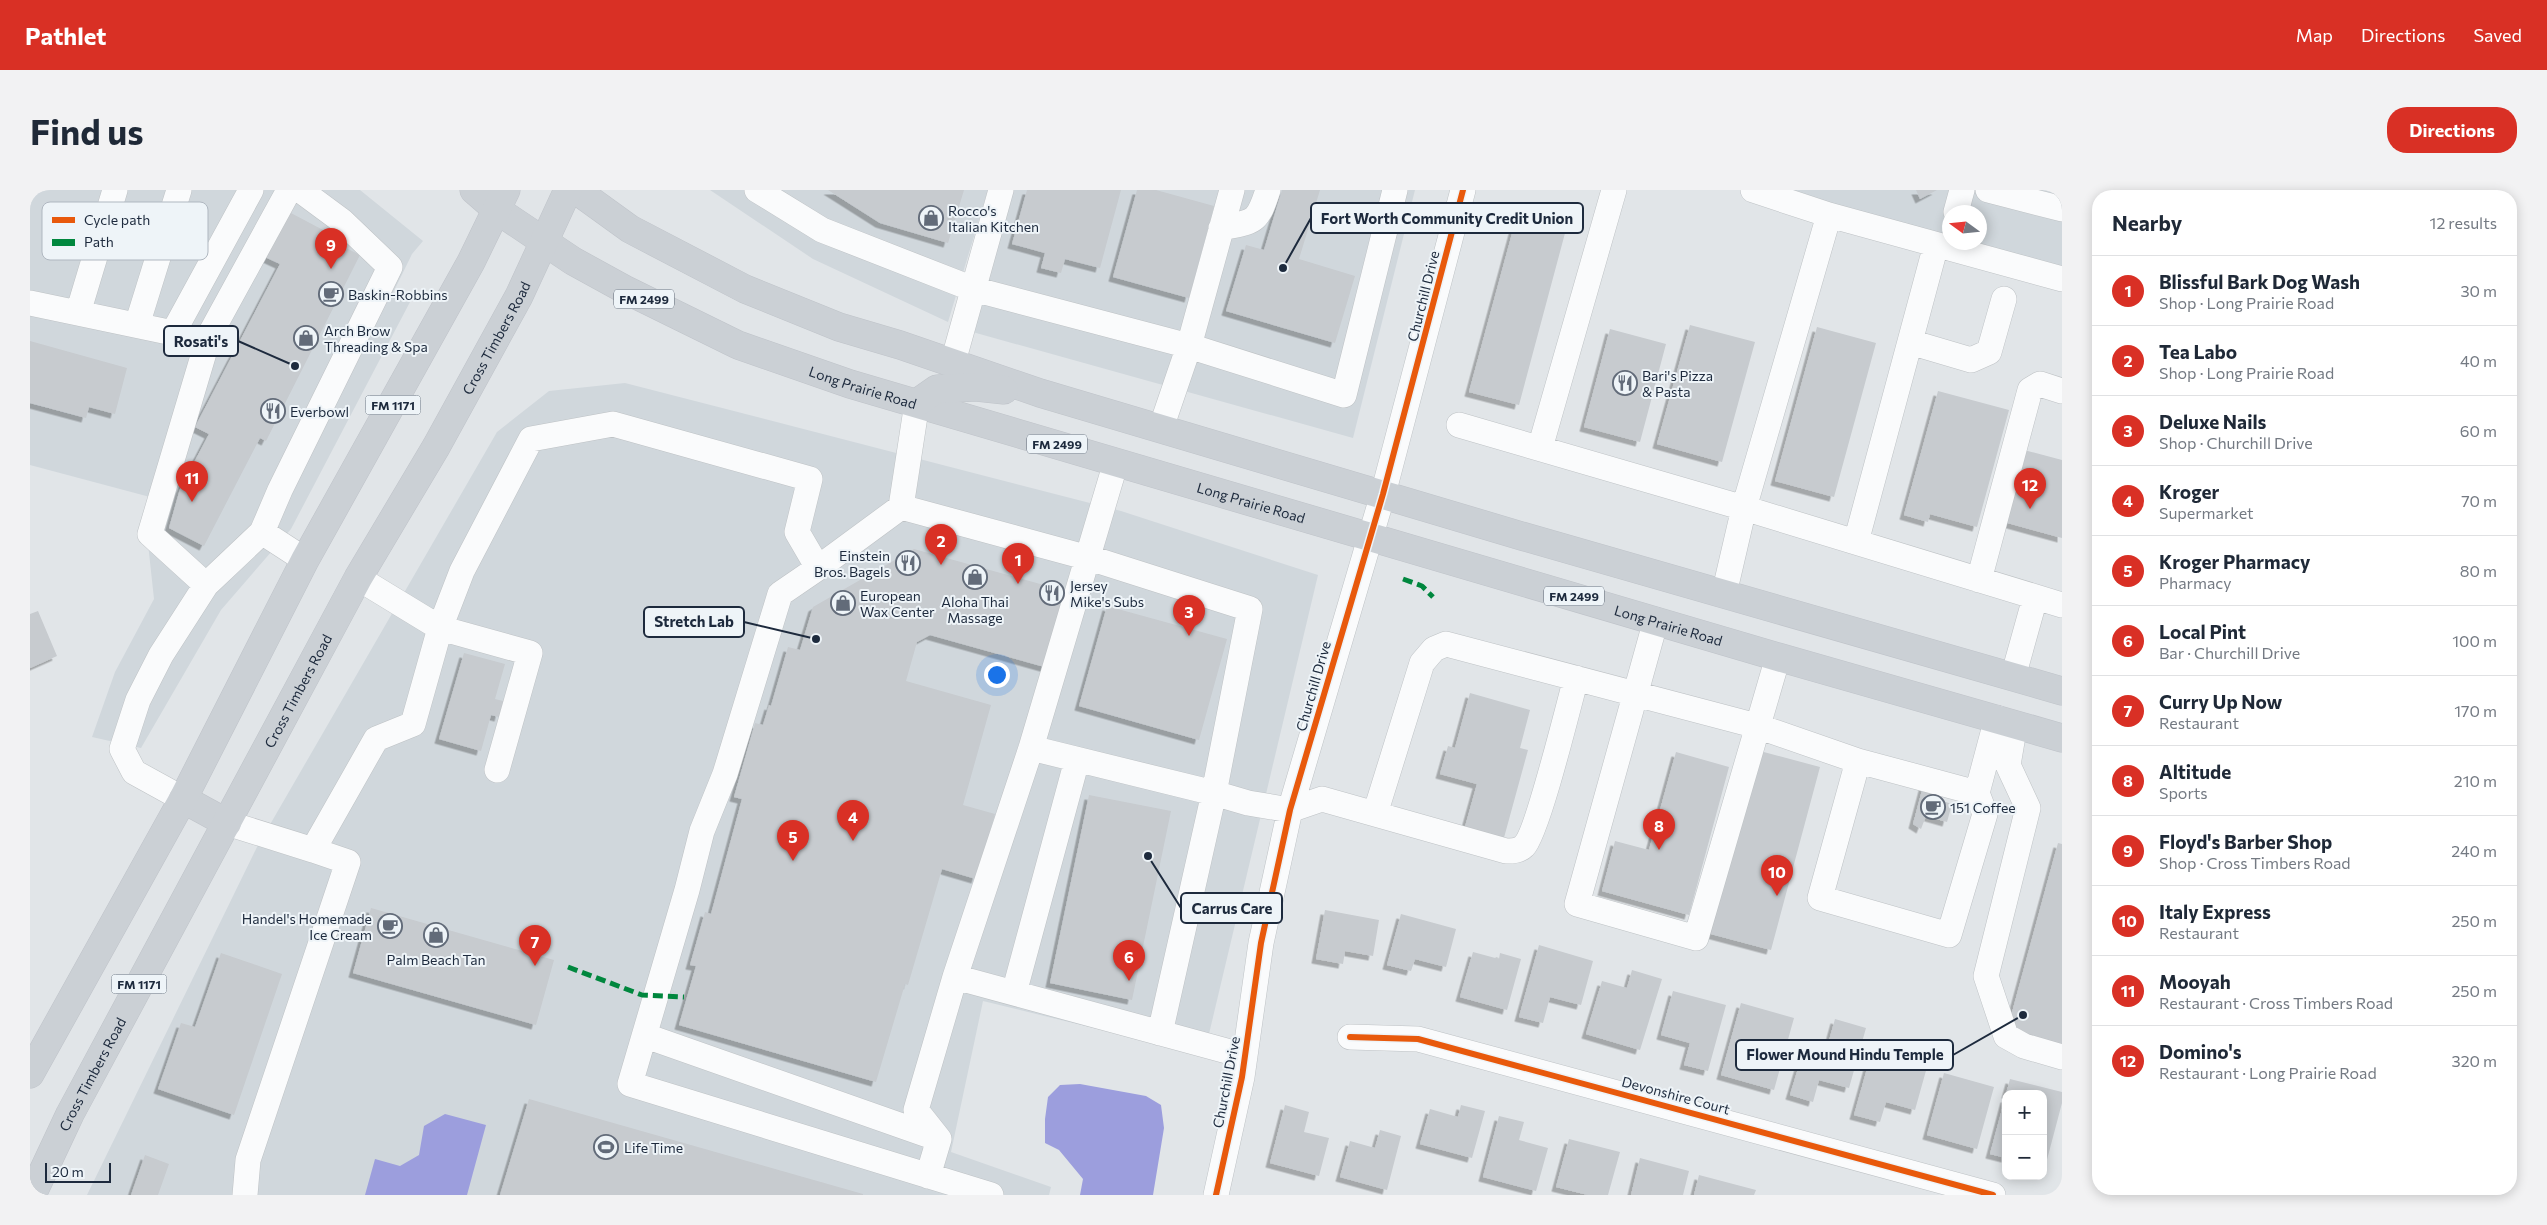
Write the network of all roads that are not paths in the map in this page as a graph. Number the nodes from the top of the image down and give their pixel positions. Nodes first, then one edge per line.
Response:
1 (115, 190) edge
2 (179, 190) edge
3 (251, 190) edge
4 (289, 190) edge
5 (300, 190) edge
6 (474, 190) edge
7 (568, 190) edge
8 (576, 190) edge
9 (757, 190) edge
10 (1001, 190) edge
11 (1232, 190) edge
12 (1268, 190) edge
13 (1395, 190) edge
14 (1463, 190) edge
15 (1614, 190) edge
16 (1753, 190) edge
17 (1962, 190) edge
18 (1988, 190) edge
19 (502, 200) edge
20 (111, 202) edge
21 (175, 202) edge
22 (1958, 205) edge
23 (2062, 209) edge
24 (1829, 215) junction
25 (1221, 228) junction
26 (544, 242) junction
27 (1942, 243) edge
28 (1942, 249) edge
29 (1967, 250) edge
30 (94, 260) edge
31 (157, 260) edge
32 (2062, 279) edge
33 (974, 289) junction
34 (2004, 299) dead end
35 (30, 303) edge
36 (78, 313) junction
37 (137, 325) junction
38 (1910, 342) junction
39 (1189, 346) junction
40 (954, 362) junction
41 (2062, 391) edge
42 (1040, 393) junction
43 (917, 403) junction
44 (1460, 425) dead end
45 (1161, 428) junction
46 (1540, 448) junction
47 (1116, 462) junction
48 (1383, 494) junction
49 (901, 507) junction
50 (1744, 508) junction
51 (262, 532) junction
52 (1370, 537) junction
53 (1856, 542) junction
54 (1089, 558) junction
55 (305, 560) junction
56 (818, 568) junction
57 (358, 578) junction
58 (1979, 580) junction
59 (206, 585) junction
60 (1724, 594) junction
61 (2035, 598) junction
62 (2062, 605) edge
63 (1656, 620) junction
64 (440, 628) junction
65 (1778, 657) junction
66 (2013, 677) junction
67 (1576, 678) junction
68 (2062, 691) edge
69 (1635, 694) junction
70 (2006, 721) junction
71 (1757, 726) junction
72 (2062, 738) edge
73 (1032, 748) junction
74 (1078, 760) junction
75 (1858, 761) junction
76 (496, 770) dead end
77 (1214, 793) junction
78 (1976, 793) junction
79 (183, 798) junction
80 (1290, 810) junction
81 (1375, 814) junction
82 (227, 823) junction
83 (313, 850) junction
84 (955, 977) junction
85 (1014, 993) junction
86 (1160, 1032) junction
87 (646, 1036) junction
88 (1350, 1037) dead end
89 (1245, 1056) junction
90 (2062, 1057) edge
91 (30, 1074) edge
92 (939, 1139) junction
93 (928, 1176) junction
94 (1942, 1188) edge
95 (32, 1195) edge
96 (245, 1195) edge
97 (991, 1195) edge
98 (1216, 1195) edge
99 (1993, 1195) edge

1 - 20 street
2 - 21 street
3 - 37 street
4 - 59 street
5 - 51 street
6 - 19 main road, Long Prairie Road / FM 2499
7 - 26 main road, Cross Timbers Road / FM 1171
8 - 40 main road
9 - 33 street
10 - 33 street
11 - 25 street
12 - 25 street
13 - 39 street
14 - 48 street, Churchill Drive
15 - 46 street
16 - 24 street
17 - 22 street
18 - 23 street
19 - 26 main road, Long Prairie Road / FM 2499
19 - 55 main road, FM 1171
24 - 27 street
24 - 50 street
25 - 39 street
26 - 43 main road, Long Prairie Road / FM 2499
26 - 57 main road, Cross Timbers Road / FM 1171
28 - 38 street
29 - 32 street
30 - 36 street
31 - 37 street
33 - 39 street
33 - 40 street
34 - 38 street
35 - 36 street
36 - 37 street
38 - 53 street
39 - 45 street
40 - 42 main road
41 - 58 street
42 - 43 main road
42 - 45 main road
43 - 47 main road, Long Prairie Road / FM 2499
43 - 49 street
44 - 46 street
45 - 48 main road
46 - 50 street
47 - 52 main road, Long Prairie Road / FM 2499
47 - 54 street
48 - 52 street, Churchill Drive
48 - 60 main road
49 - 54 street
49 - 56 street
50 - 53 street
50 - 60 street
51 - 55 street
51 - 59 street
52 - 63 main road, Long Prairie Road / FM 2499
52 - 80 street, Churchill Drive
53 - 58 street
54 - 73 street
54 - 77 street
55 - 79 main road, FM 1171
56 - 64 street
56 - 87 street
57 - 64 street
57 - 82 main road, Cross Timbers Road / FM 1171
58 - 61 street
59 - 79 street
60 - 66 main road
61 - 62 street
61 - 66 street
63 - 65 main road, Long Prairie Road / FM 2499
63 - 69 street
64 - 76 street
64 - 83 street
65 - 70 main road, Long Prairie Road / FM 2499
65 - 71 street
66 - 68 main road
66 - 70 main road
67 - 69 street
67 - 81 street
67 - 81 street
69 - 71 street
69 - 71 street
70 - 72 main road, Long Prairie Road / FM 2499
70 - 78 street
70 - 90 street
71 - 75 street
73 - 74 street
73 - 84 street
74 - 77 street
74 - 85 street
75 - 78 street
75 - 78 street
77 - 80 street
77 - 86 street
79 - 82 main road
79 - 91 main road, FM 1171
80 - 81 street
80 - 89 street, Churchill Drive
82 - 83 street
82 - 95 main road, Cross Timbers Road / FM 1171
83 - 96 street
84 - 85 street
84 - 92 street
85 - 86 street
86 - 89 street
87 - 92 street
87 - 93 street
88 - 94 street, Devonshire Court
89 - 98 street, Churchill Drive
92 - 93 street
93 - 97 street
94 - 99 street, Devonshire Court

